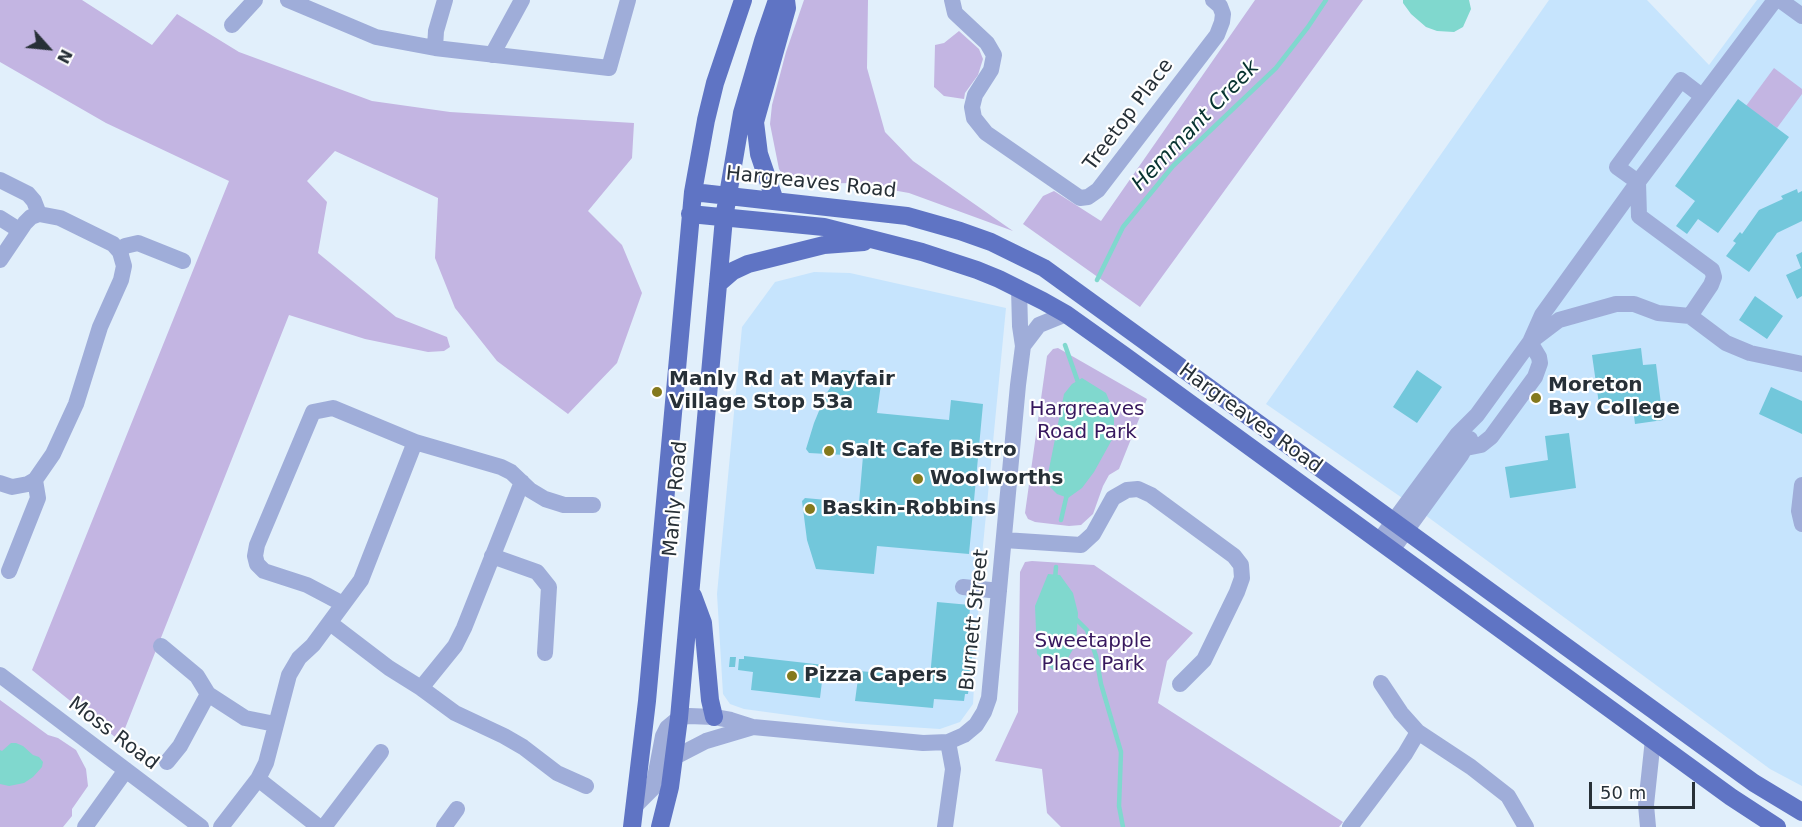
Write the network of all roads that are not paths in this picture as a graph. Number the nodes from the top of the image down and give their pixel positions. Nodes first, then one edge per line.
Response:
1 (255, 0) edge
2 (288, 0) edge
3 (444, 0) edge
4 (522, 0) edge
5 (628, 0) edge
6 (743, 0) edge
7 (777, 0) edge
8 (786, 0) edge
9 (952, 0) edge
10 (1213, 0) edge
11 (1775, 0) edge
12 (1780, 0) edge
13 (1802, 16) edge
14 (232, 25) dead end
15 (435, 48) junction
16 (492, 55) junction
17 (1702, 96) junction
18 (0, 180) edge
19 (1638, 182) junction
20 (693, 192) junction
21 (727, 196) junction
22 (775, 201) junction
23 (39, 214) junction
24 (690, 214) junction
25 (1639, 216) junction
26 (0, 218) edge
27 (724, 218) junction
28 (1609, 224) junction
29 (19, 230) junction
30 (880, 241) junction
31 (120, 252) junction
32 (0, 260) edge
33 (183, 261) dead end
34 (718, 284) junction
35 (1019, 288) junction
36 (1066, 314) junction
37 (1690, 316) junction
38 (1530, 342) junction
39 (1023, 346) junction
40 (1802, 364) edge
41 (1477, 415) junction
42 (415, 442) junction
43 (1466, 448) junction
44 (35, 480) junction
45 (522, 482) junction
46 (0, 483) edge
47 (1802, 485) edge
48 (593, 506) dead end
49 (1802, 524) edge
50 (1400, 526) junction
51 (1004, 540) junction
52 (1385, 546) junction
53 (492, 556) junction
54 (9, 571) dead end
55 (963, 587) dead end
56 (999, 591) junction
57 (691, 592) junction
58 (343, 604) junction
59 (330, 622) junction
60 (161, 646) dead end
61 (545, 653) dead end
62 (0, 675) edge
63 (1381, 683) dead end
64 (1180, 684) dead end
65 (422, 688) junction
66 (208, 694) junction
67 (714, 717) junction
68 (679, 718) junction
69 (274, 724) junction
70 (753, 727) junction
71 (1418, 732) junction
72 (1653, 739) junction
73 (948, 741) junction
74 (381, 752) dead end
75 (675, 757) junction
76 (167, 762) dead end
77 (126, 770) junction
78 (258, 778) junction
79 (586, 786) dead end
80 (636, 805) junction
81 (457, 809) dead end
82 (1802, 812) edge
83 (1648, 826) edge
84 (85, 827) edge
85 (201, 827) edge
86 (221, 827) edge
87 (319, 827) edge
88 (324, 827) edge
89 (444, 827) edge
90 (632, 827) edge
91 (660, 827) edge
92 (945, 827) edge
93 (1350, 827) edge
94 (1526, 827) edge
95 (1777, 827) edge

1 - 14 street
2 - 15 street
3 - 15 street
4 - 16 street
5 - 16 street
6 - 20 main road, Manly Road
7 - 21 main road, Manly Road
8 - 22 main road
9 - 10 street, Treetop Place
11 - 17 street
12 - 13 street
15 - 16 street
17 - 19 street
17 - 19 street
18 - 23 street
19 - 25 street
19 - 28 street
20 - 21 main road, Hargreaves Road
20 - 24 main road, Manly Road
21 - 22 main road, Hargreaves Road
21 - 27 main road, Manly Road
22 - 50 main road, Hargreaves Road
23 - 29 street
23 - 31 street
24 - 27 main road, Hargreaves Road
24 - 80 main road, Manly Road
25 - 28 street
25 - 37 street
26 - 29 street
27 - 30 main road, Hargreaves Road
27 - 34 main road, Manly Road
28 - 38 street
29 - 32 street
30 - 34 main road
30 - 35 main road, Hargreaves Road
31 - 33 street
31 - 44 street
34 - 57 main road, Manly Road
35 - 36 main road, Hargreaves Road
35 - 39 street, Burnett Street
36 - 39 street
36 - 52 main road, Hargreaves Road
37 - 38 street
37 - 40 street
38 - 41 street
38 - 43 street
39 - 51 street, Burnett Street
41 - 43 street
41 - 50 street
42 - 45 street
42 - 58 street
42 - 58 street
43 - 50 street
44 - 46 street
44 - 54 street
45 - 48 street
45 - 53 street
47 - 49 street
50 - 52 street
50 - 82 main road, Hargreaves Road
51 - 56 street, Burnett Street
51 - 64 street
52 - 72 main road, Hargreaves Road
53 - 61 street
53 - 65 street
55 - 56 street
56 - 73 street, Burnett Street
57 - 67 main road
57 - 68 main road, Manly Road
58 - 59 street
59 - 65 street
59 - 69 street
60 - 66 street
62 - 77 street, Moss Road
63 - 71 street
65 - 79 street
66 - 69 street
66 - 76 street
67 - 68 street, Burnett Street
67 - 70 street, Burnett Street
68 - 75 main road, Manly Road
68 - 80 street
69 - 78 street
70 - 73 street, Burnett Street
70 - 75 street, Burnett Street
71 - 93 street
71 - 94 street
72 - 83 street
72 - 95 main road, Hargreaves Road
73 - 92 street
74 - 88 street
75 - 91 main road, Manly Road
77 - 84 street
77 - 85 street, Moss Road
78 - 86 street
78 - 87 street
80 - 90 main road, Manly Road
81 - 89 street

